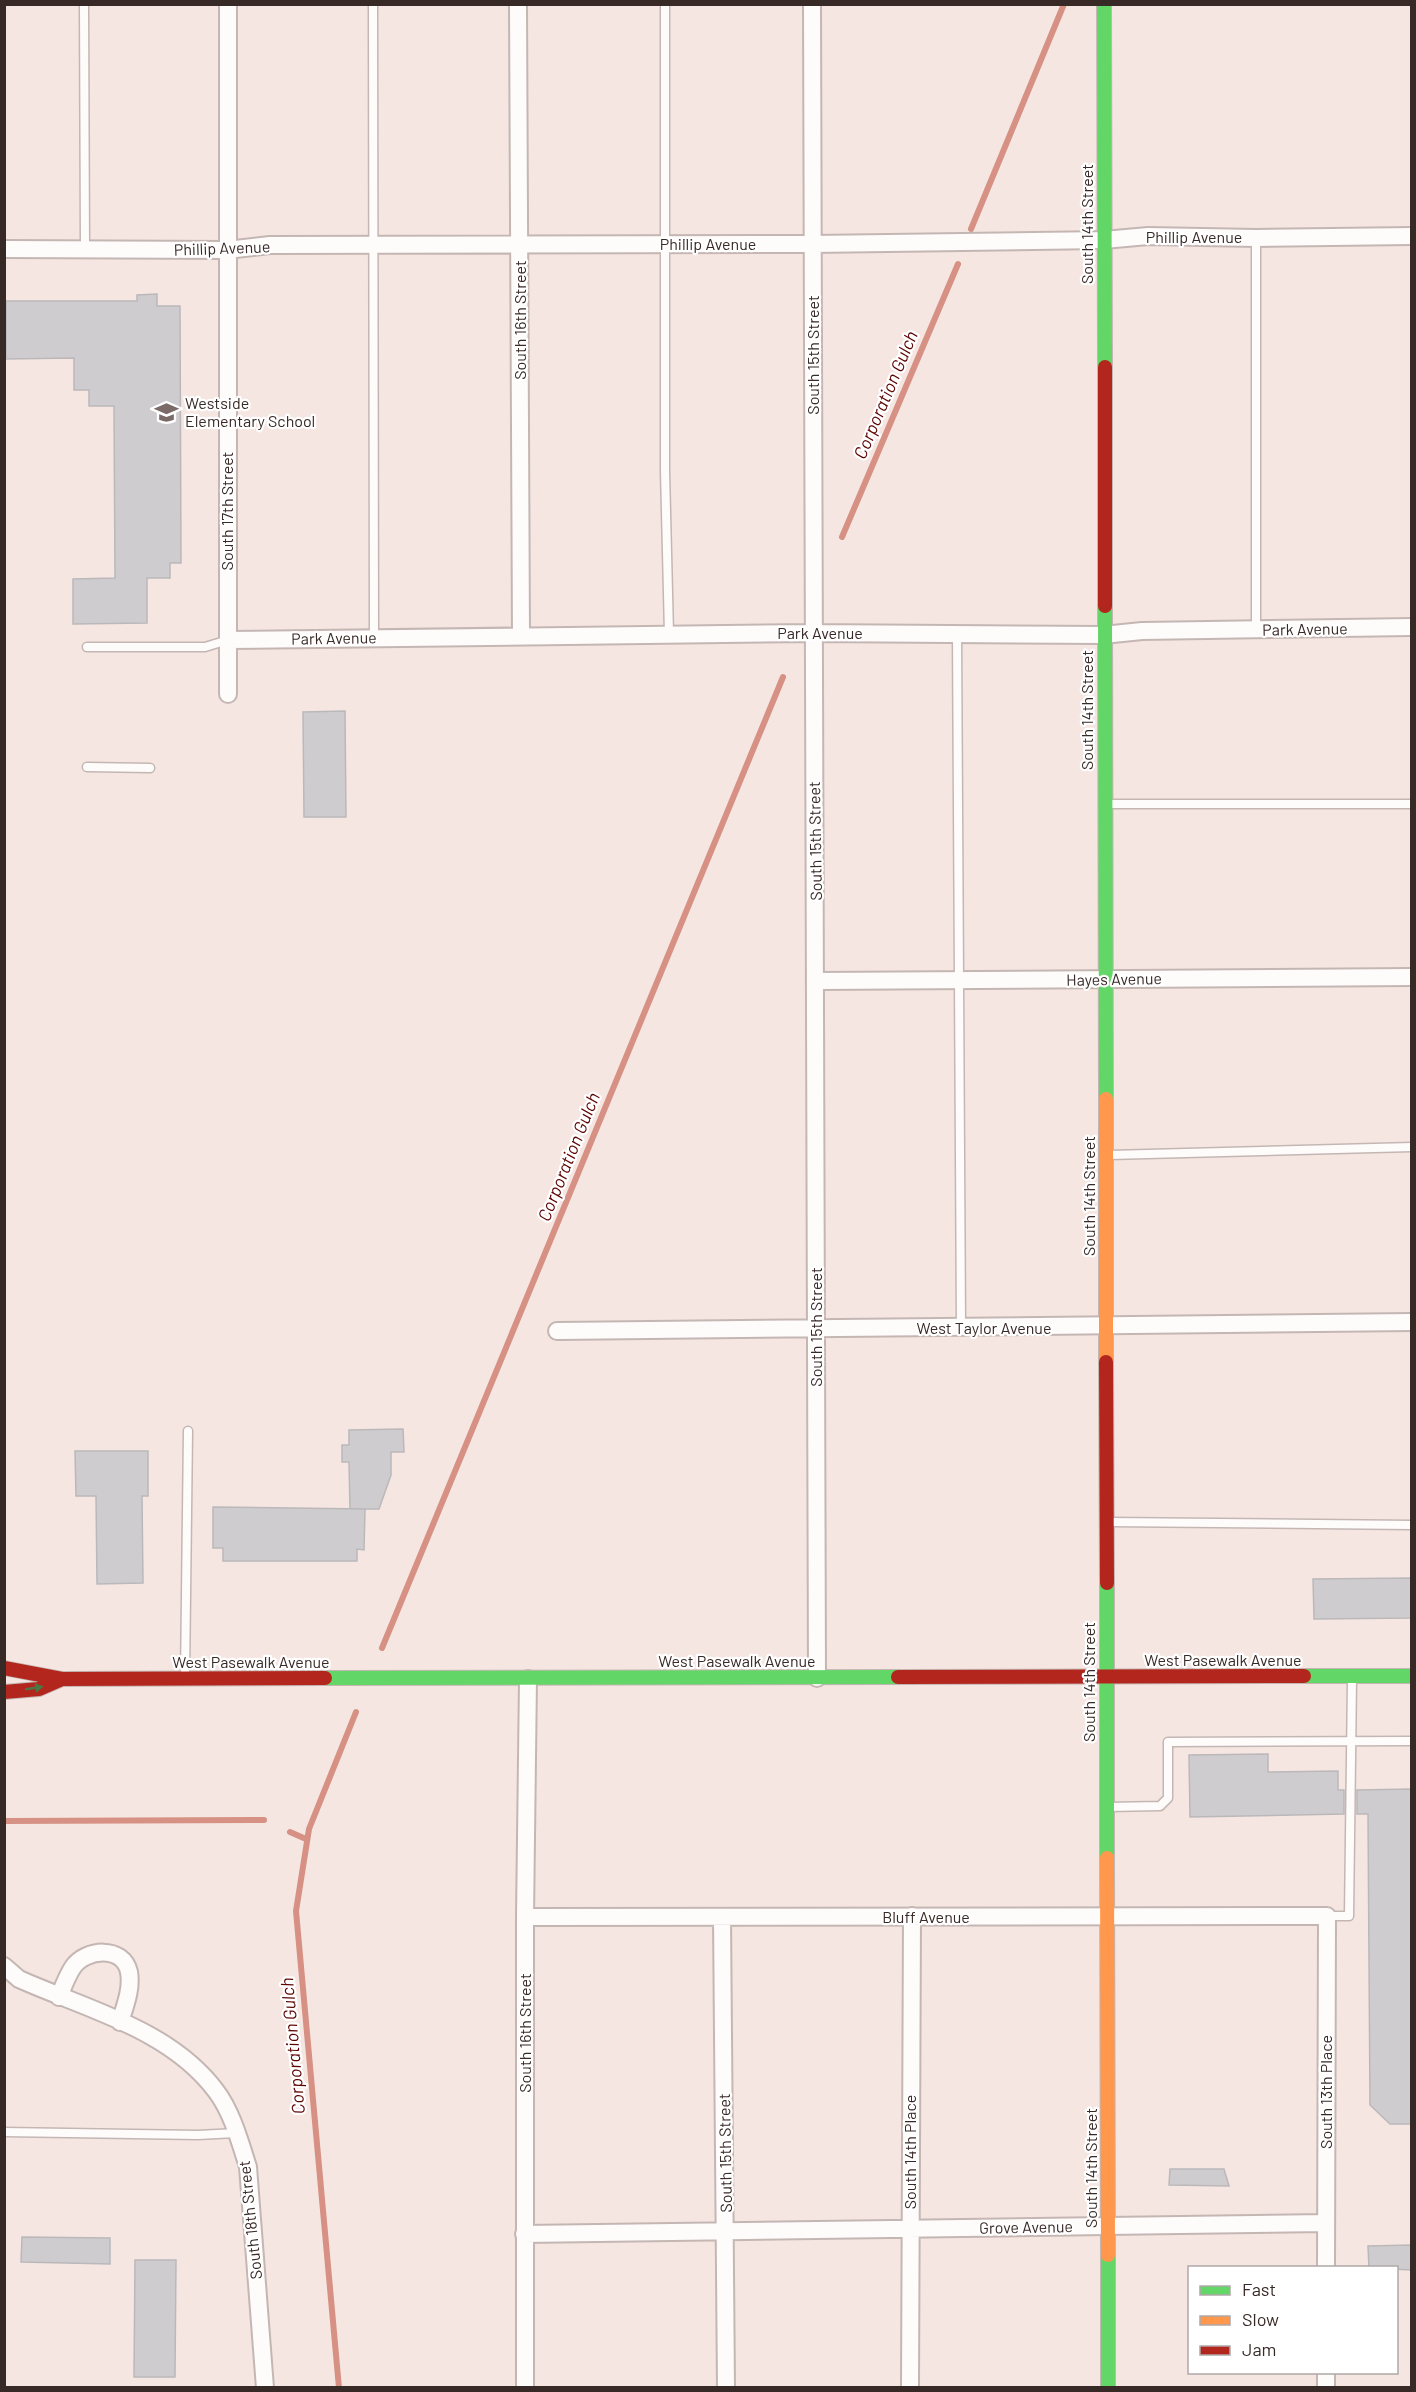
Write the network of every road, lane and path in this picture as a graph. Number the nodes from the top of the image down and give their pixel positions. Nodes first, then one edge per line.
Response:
1 (84, 4) edge
2 (228, 4) edge
3 (373, 4) edge
4 (518, 4) edge
5 (665, 4) edge
6 (812, 4) edge
7 (1104, 4) edge
8 (1412, 236) edge
9 (1256, 238) junction
10 (1104, 240) junction
11 (665, 244) junction
12 (813, 244) junction
13 (374, 246) junction
14 (520, 246) junction
15 (4, 249) edge
16 (85, 250) junction
17 (227, 250) junction
18 (1412, 627) edge
19 (1256, 630) junction
20 (813, 633) junction
21 (669, 634) junction
22 (957, 634) junction
23 (521, 635) junction
24 (1103, 635) junction
25 (374, 638) junction
26 (228, 640) junction
27 (87, 647) dead end
28 (228, 694) dead end
29 (87, 767) dead end
30 (150, 768) dead end
31 (1104, 804) junction
32 (1412, 804) edge
33 (1412, 977) edge
34 (1105, 979) junction
35 (816, 981) junction
36 (960, 981) junction
37 (1412, 1147) edge
38 (1106, 1156) junction
39 (1412, 1322) edge
40 (1106, 1327) junction
41 (961, 1328) junction
42 (816, 1329) junction
43 (557, 1331) dead end
44 (188, 1431) dead end
45 (1106, 1522) junction
46 (1412, 1525) edge
47 (4, 1668) edge
48 (1352, 1676) junction
49 (1412, 1676) edge
50 (185, 1678) junction
51 (818, 1678) junction
52 (1106, 1678) junction
53 (62, 1679) junction
54 (528, 1679) junction
55 (4, 1692) edge
56 (1412, 1741) edge
57 (1351, 1742) junction
58 (1106, 1807) junction
59 (912, 1916) junction
60 (1328, 1916) junction
61 (525, 1917) junction
62 (1106, 1917) junction
63 (722, 1918) junction
64 (4, 1966) edge
65 (58, 1997) junction
66 (120, 2022) junction
67 (4, 2132) edge
68 (237, 2133) junction
69 (1326, 2223) junction
70 (1108, 2226) junction
71 (910, 2228) junction
72 (726, 2231) junction
73 (524, 2234) junction
74 (1326, 2266) edge
75 (265, 2388) edge
76 (525, 2388) edge
77 (726, 2388) edge
78 (910, 2388) edge
79 (1108, 2388) edge

1 - 16 lane
2 - 17 street, South 17th Street
3 - 13 lane
4 - 14 street, South 16th Street
5 - 11 lane
6 - 12 street, South 15th Street
7 - 10 street, South 14th Street
8 - 9 street, Phillip Avenue
9 - 10 street, Phillip Avenue
9 - 19 lane
10 - 12 street, Phillip Avenue
10 - 24 street, South 14th Street
11 - 12 street, Phillip Avenue
11 - 14 street, Phillip Avenue
11 - 21 lane
12 - 20 street, South 15th Street
13 - 14 street, Phillip Avenue
13 - 17 street, Phillip Avenue
13 - 25 lane
14 - 23 street, South 16th Street
15 - 16 street, Phillip Avenue
16 - 17 street, Phillip Avenue
17 - 26 street, South 17th Street
18 - 19 street, Park Avenue
19 - 24 street, Park Avenue
20 - 21 street, Park Avenue
20 - 22 street, Park Avenue
20 - 35 street, South 15th Street
21 - 23 street, Park Avenue
22 - 24 street, Park Avenue
22 - 36 lane
23 - 25 street, Park Avenue
24 - 31 street, South 14th Street
25 - 26 street, Park Avenue
26 - 27 lane
26 - 28 street, South 17th Street
29 - 30 lane
31 - 32 lane
31 - 34 street, South 14th Street
33 - 34 street, Hayes Avenue
34 - 36 street, Hayes Avenue
34 - 38 street, South 14th Street
35 - 36 street, Hayes Avenue
35 - 42 street, South 15th Street
36 - 41 lane
37 - 38 lane
38 - 40 street, South 14th Street
39 - 40 street, West Taylor Avenue
40 - 41 street, West Taylor Avenue
40 - 45 street, South 14th Street
41 - 42 street, West Taylor Avenue
42 - 43 street, West Taylor Avenue
42 - 51 street, South 15th Street
44 - 50 lane
45 - 46 lane
45 - 52 street, South 14th Street
47 - 53 street, West Pasewalk Avenue
48 - 49 street, West Pasewalk Avenue
48 - 52 street, West Pasewalk Avenue
48 - 57 lane
50 - 53 street, West Pasewalk Avenue
50 - 54 street, West Pasewalk Avenue
51 - 52 street, West Pasewalk Avenue
51 - 54 street, West Pasewalk Avenue
52 - 58 street, South 14th Street
55 -> 53 street, West Pasewalk Avenue
54 - 61 street, South 16th Street
56 - 57 lane
57 - 58 lane
57 - 60 lane
58 - 62 street, South 14th Street
59 - 62 street, Bluff Avenue
59 - 63 street, Bluff Avenue
59 - 71 street, South 14th Place
60 - 62 street, Bluff Avenue
60 - 69 street, South 13th Place
61 - 63 street, Bluff Avenue
61 - 73 street, South 16th Street
62 - 70 street, South 14th Street
63 - 72 street, South 15th Street
64 - 65 street, South 18th Street
65 - 66 street, South 18th Street
65 - 66 street
66 - 68 street, South 18th Street
67 - 68 lane
68 - 75 street, South 18th Street
69 - 70 street, Grove Avenue
69 - 74 street, South 13th Place
70 - 71 street, Grove Avenue
70 - 79 street, South 14th Street
71 - 72 street, Grove Avenue
71 - 78 street, South 14th Place
72 - 73 street, Grove Avenue
72 - 77 street, South 15th Street
73 - 76 street, South 16th Street

